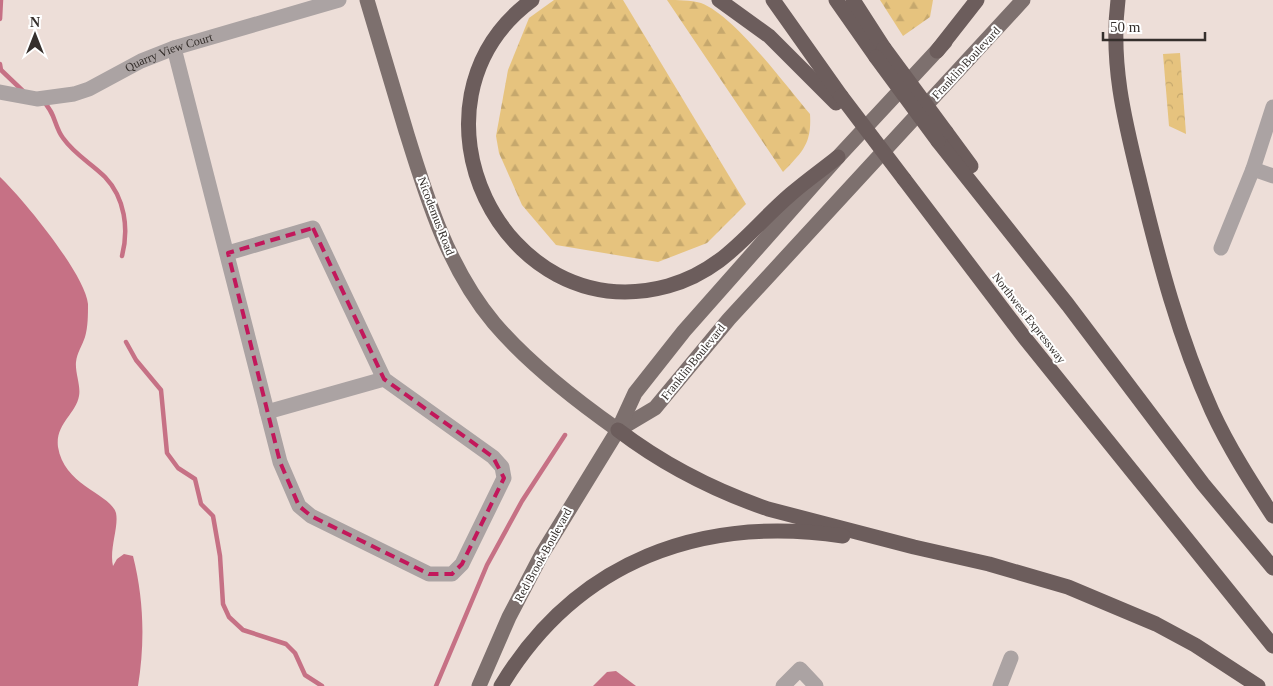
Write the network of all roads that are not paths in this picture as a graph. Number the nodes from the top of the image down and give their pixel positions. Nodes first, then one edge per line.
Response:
1 (339, 0) edge
2 (367, 0) edge
3 (532, 0) edge
4 (719, 0) edge
5 (774, 0) edge
6 (836, 0) edge
7 (853, 0) edge
8 (977, 0) edge
9 (986, 0) edge
10 (1023, 0) edge
11 (1118, 0) edge
12 (174, 48) junction
13 (937, 51) junction
14 (880, 52) junction
15 (0, 92) edge
16 (838, 99) junction
17 (1273, 107) edge
18 (838, 157) junction
19 (1253, 168) junction
20 (1273, 176) edge
21 (1221, 248) dead end
22 (228, 254) junction
23 (384, 379) junction
24 (267, 412) junction
25 (618, 430) junction
26 (1273, 516) edge
27 (914, 547) junction
28 (1273, 568) edge
29 (1273, 646) edge
30 (1011, 658) dead end
31 (479, 686) edge
32 (501, 686) edge
33 (783, 686) edge
34 (816, 686) edge
35 (1000, 686) edge
36 (1258, 686) edge

1 - 12 street, Quarry View Court
2 - 25 main road, Nicodemus Road
3 - 18 highway
4 - 16 highway
5 - 16 highway, Northwest Expressway
6 - 14 highway
7 - 14 highway
8 - 13 highway
9 - 13 main road, Franklin Boulevard
10 - 25 main road, Franklin Boulevard
11 - 26 highway
12 - 15 street, Quarry View Court
12 - 22 street
13 - 18 main road, Franklin Boulevard
14 - 28 highway, bridge
16 - 29 highway, Northwest Expressway, bridge
17 - 19 street
18 - 25 main road, Franklin Boulevard
19 - 20 street
19 - 21 street
22 - 23 street
22 - 24 street
23 - 24 street
23 - 24 street
25 - 27 highway
25 - 31 main road, Red Brook Boulevard
27 - 32 highway
27 - 36 highway
30 - 35 street
33 - 34 street

